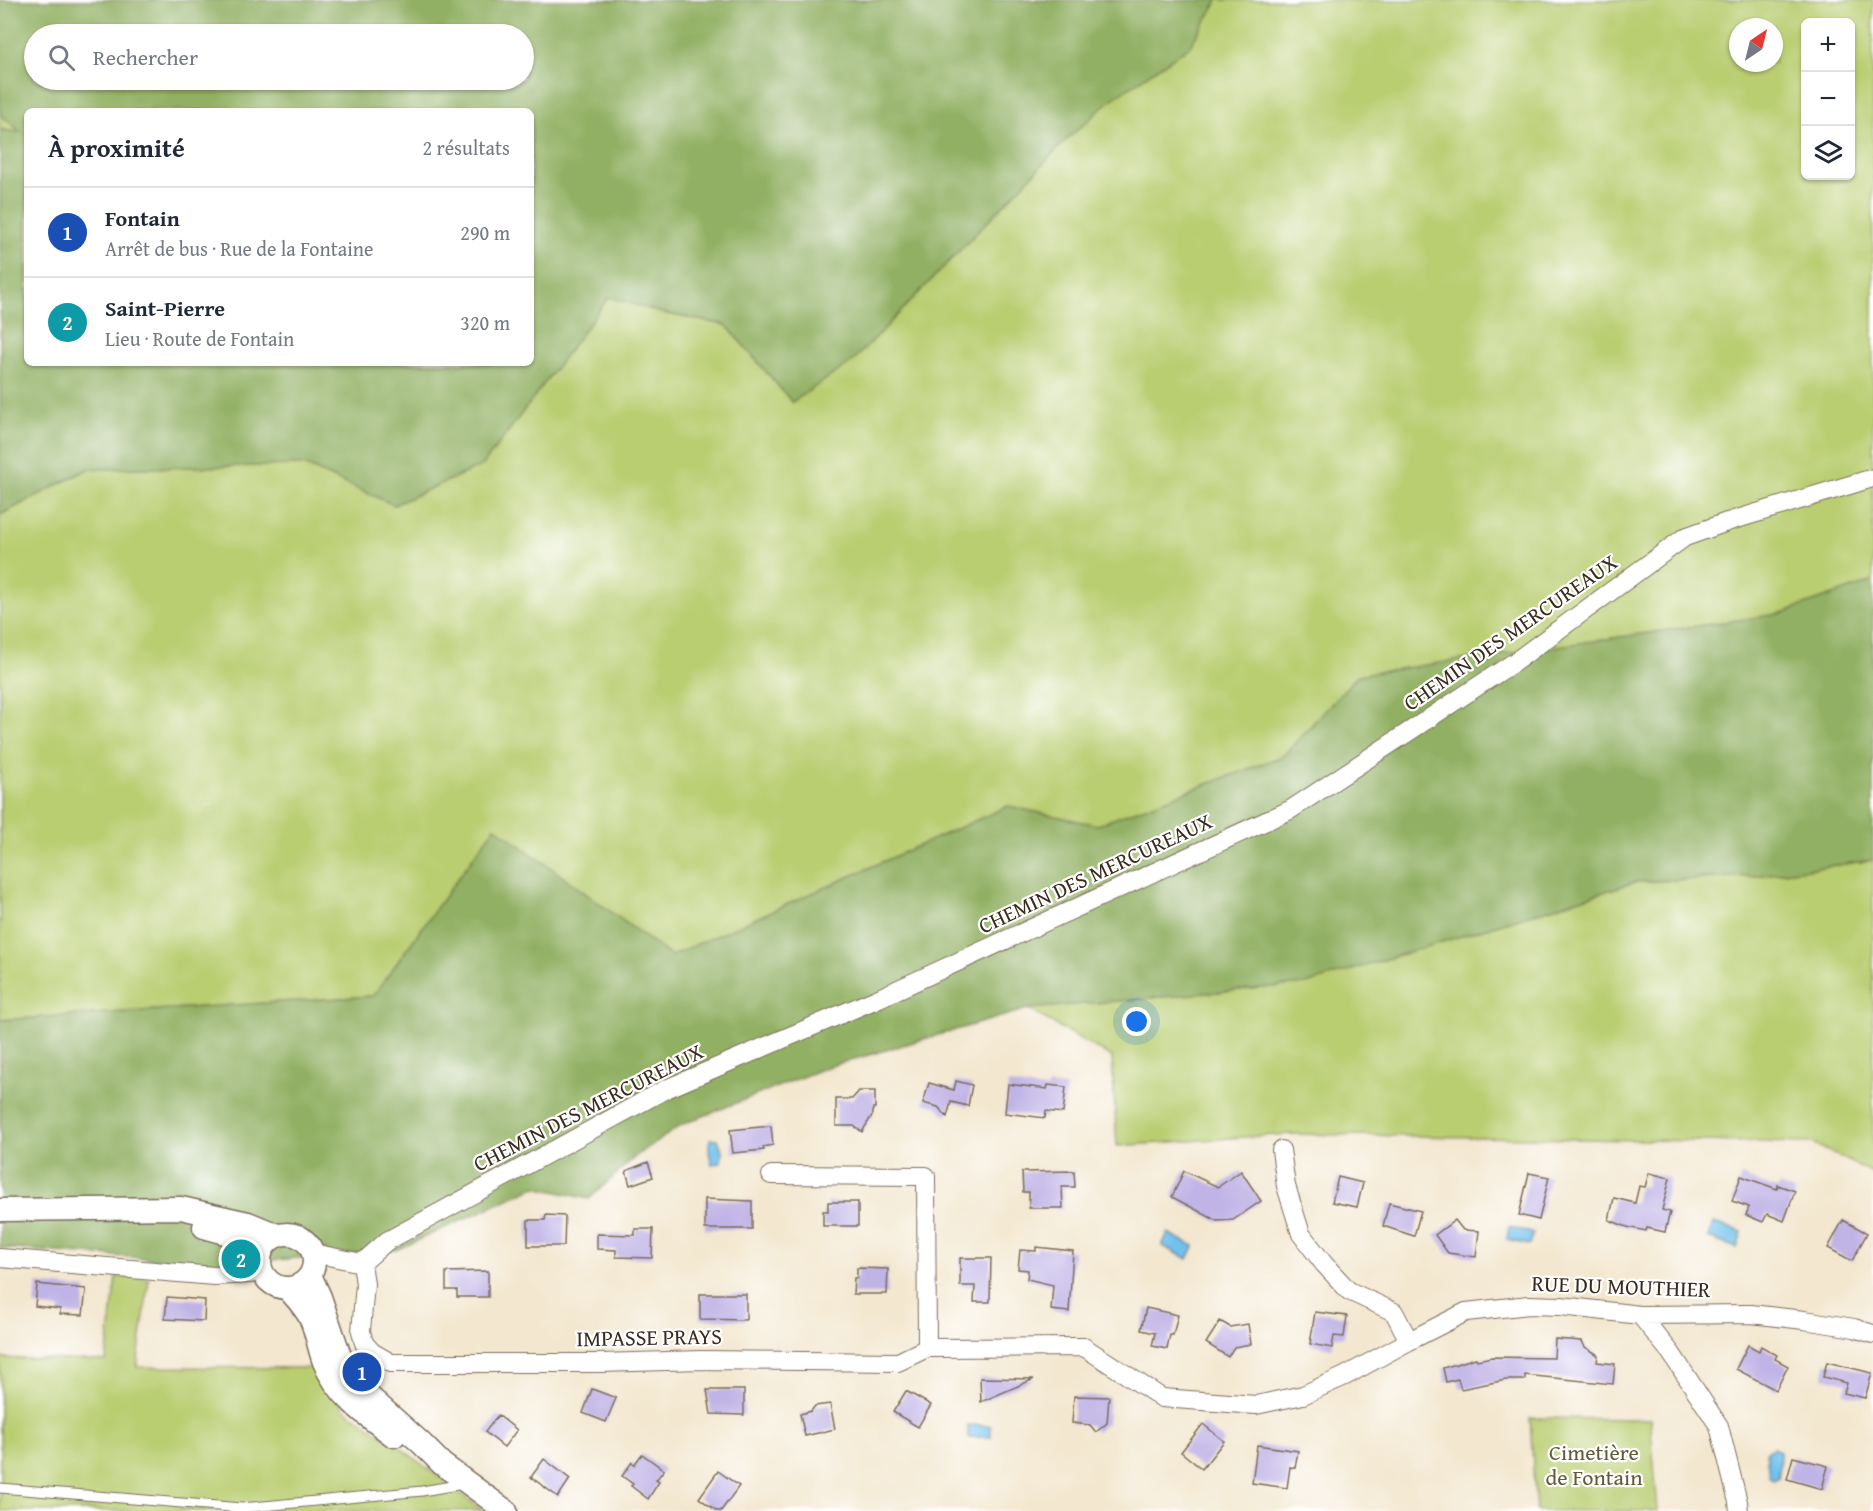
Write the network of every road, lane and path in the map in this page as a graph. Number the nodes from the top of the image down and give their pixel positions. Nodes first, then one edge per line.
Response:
1 (1873, 478) edge
2 (1281, 1150) dead end
3 (771, 1175) dead end
4 (127, 1208) junction
5 (0, 1210) edge
6 (277, 1235) junction
7 (0, 1258) edge
8 (260, 1261) junction
9 (362, 1263) junction
10 (311, 1264) junction
11 (287, 1288) junction
12 (1640, 1315) junction
13 (1873, 1334) edge
14 (1409, 1341) junction
15 (1084, 1347) joint
16 (927, 1348) junction
17 (442, 1464) junction
18 (468, 1484) junction
19 (0, 1488) edge
20 (506, 1511) edge
21 (1739, 1511) edge

1 - 9 street, CHEMIN DES MERCUREAUX
2 - 14 street
3 - 16 street
4 - 5 street
4 - 6 street
4 - 8 street
6 - 8 street
6 - 10 street
7 - 8 street
8 - 11 street
9 - 10 street
9 - 16 street, IMPASSE PRAYS
10 - 11 street
10 - 17 street
11 - 17 street
12 - 13 street, RUE DU MOUTHIER
12 - 14 street, RUE DU MOUTHIER
12 - 21 street
14 - 15 street, RUE DU MOUTHIER
15 - 16 street, IMPASSE PRAYS
17 - 18 street
18 - 19 lane
18 - 20 street

